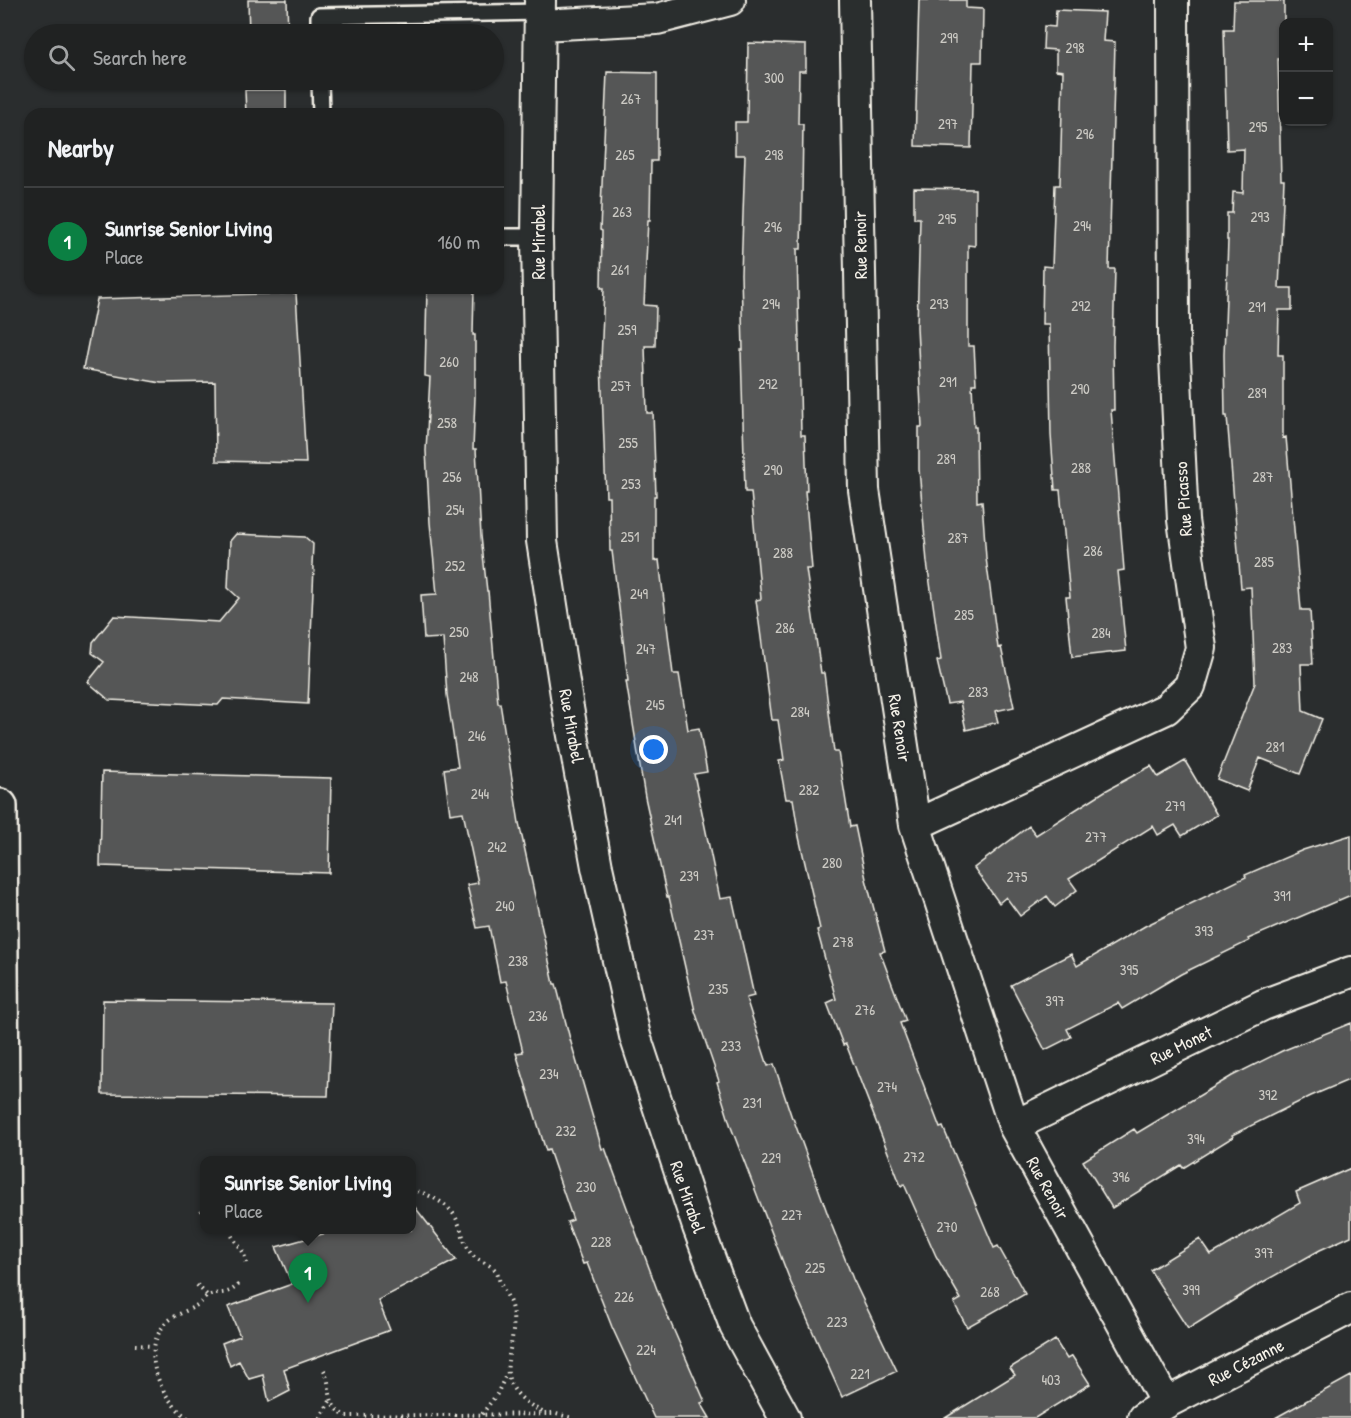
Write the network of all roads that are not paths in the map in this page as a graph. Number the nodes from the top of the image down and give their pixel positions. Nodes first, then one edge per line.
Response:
1 (730, 0) edge
2 (855, 0) edge
3 (1173, 0) edge
4 (540, 12) edge
5 (319, 24) edge
6 (320, 90) edge
7 (321, 108) edge
8 (504, 237) edge
9 (537, 237) junction
10 (0, 806) edge
11 (915, 825) junction
12 (1351, 972) edge
13 (1014, 1126) junction
14 (1351, 1308) edge
15 (1154, 1411) edge
16 (4, 1418) edge
17 (785, 1418) edge

1 - 4 street
2 - 11 street, Rue Renoir
3 - 11 street, Rue Picasso
4 - 5 lane
4 - 9 street, Rue Mirabel
6 - 7 lane
8 - 9 lane
9 - 17 street, Rue Mirabel
10 - 16 main road
11 - 13 street, Rue Renoir
12 - 13 street, Rue Monet
13 - 15 street, Rue Renoir
14 - 15 street, Rue Cézanne

